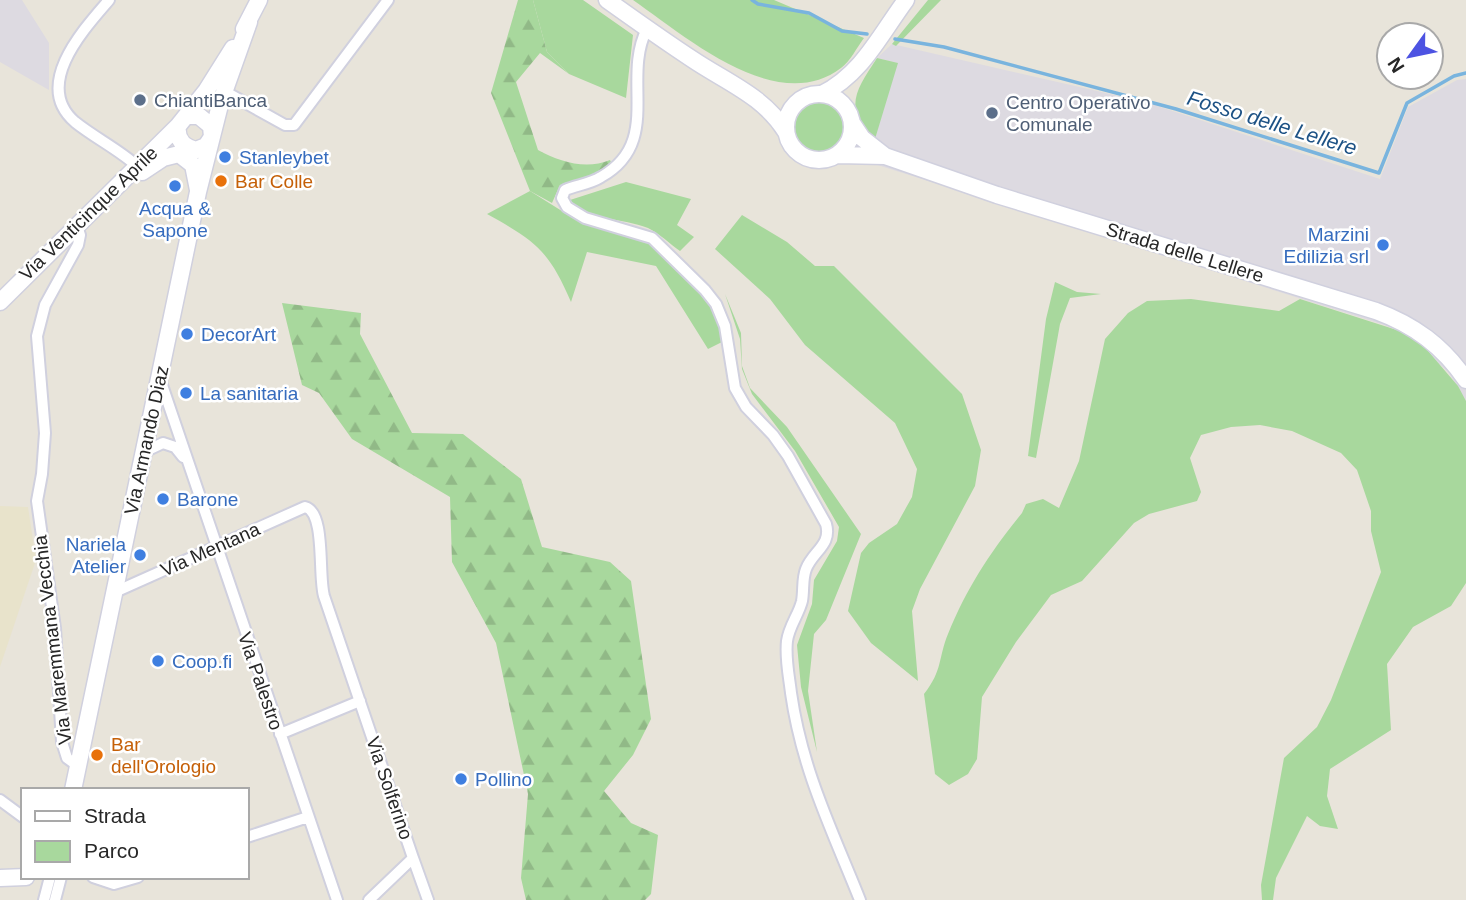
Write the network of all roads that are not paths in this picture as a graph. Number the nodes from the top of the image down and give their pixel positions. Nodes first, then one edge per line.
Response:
1 (109, 0) edge
2 (260, 0) edge
3 (388, 0) edge
4 (607, 0) edge
5 (906, 0) edge
6 (249, 22) junction
7 (647, 29) junction
8 (859, 67) junction
9 (205, 91) junction
10 (224, 92) junction
11 (750, 93) junction
12 (822, 94) junction
13 (802, 99) junction
14 (849, 116) junction
15 (182, 121) junction
16 (786, 132) junction
17 (212, 137) junction
18 (838, 155) junction
19 (885, 156) junction
20 (136, 166) junction
21 (198, 192) junction
22 (109, 197) junction
23 (77, 226) junction
24 (0, 302) edge
25 (159, 377) junction
26 (1466, 380) edge
27 (144, 452) junction
28 (186, 462) junction
29 (305, 507) joint
30 (215, 546) junction
31 (115, 592) junction
32 (360, 701) junction
33 (280, 734) junction
34 (78, 766) junction
35 (73, 788) edge
36 (0, 800) edge
37 (21, 816) edge
38 (308, 817) junction
39 (248, 837) edge
40 (413, 858) junction
41 (21, 877) edge
42 (0, 878) edge
43 (49, 879) edge
44 (98, 879) edge
45 (131, 879) edge
46 (61, 881) edge
47 (426, 897) edge
48 (44, 900) edge
49 (55, 900) edge
50 (67, 900) edge
51 (337, 900) edge
52 (369, 900) edge
53 (860, 900) edge

1 - 20 street
2 - 6 main road, Via Armando Diaz
3 - 10 street
4 - 7 main road
5 - 8 main road
6 - 9 main road, Via Armando Diaz
6 - 10 main road, Via Armando Diaz
7 - 11 main road
7 - 53 street
8 - 12 main road
8 - 14 main road
9 - 10 main road
9 - 15 main road, Via Armando Diaz
10 - 17 main road, Via Armando Diaz
11 - 13 main road
11 - 16 main road
12 - 13 main road
12 - 14 main road
13 - 16 main road
14 - 18 main road
14 - 19 main road, Strada delle Lellere
15 - 17 main road
15 - 17 main road
15 - 20 main road, Via Venticinque Aprile
16 - 18 main road
17 - 21 main road, Via Armando Diaz
18 - 19 main road, Strada delle Lellere
19 - 26 main road, Strada delle Lellere
20 - 22 main road, Via Venticinque Aprile
21 - 22 main road
21 - 25 main road, Via Armando Diaz
22 - 23 main road, Via Venticinque Aprile
23 - 24 main road, Via Venticinque Aprile
23 - 34 street, Via Maremmana Vecchia
25 - 27 main road, Via Armando Diaz
25 - 28 street, Via Palestro
27 - 28 street
27 - 31 main road, Via Armando Diaz
28 - 30 street, Via Palestro
29 - 30 street, Via Mentana
29 - 32 street, Via Solferino
30 - 31 street, Via Mentana
30 - 33 street, Via Palestro
31 - 34 main road, Via Armando Diaz
32 - 33 street
32 - 40 street, Via Solferino
33 - 38 street, Via Palestro
34 - 35 main road, Via Armando Diaz
36 - 37 street
38 - 39 street
38 - 51 street, Via Palestro
40 - 47 street
40 - 52 street, Via Solferino
41 - 42 main road
43 - 48 street
44 - 45 street
46 - 49 street
46 - 50 street

